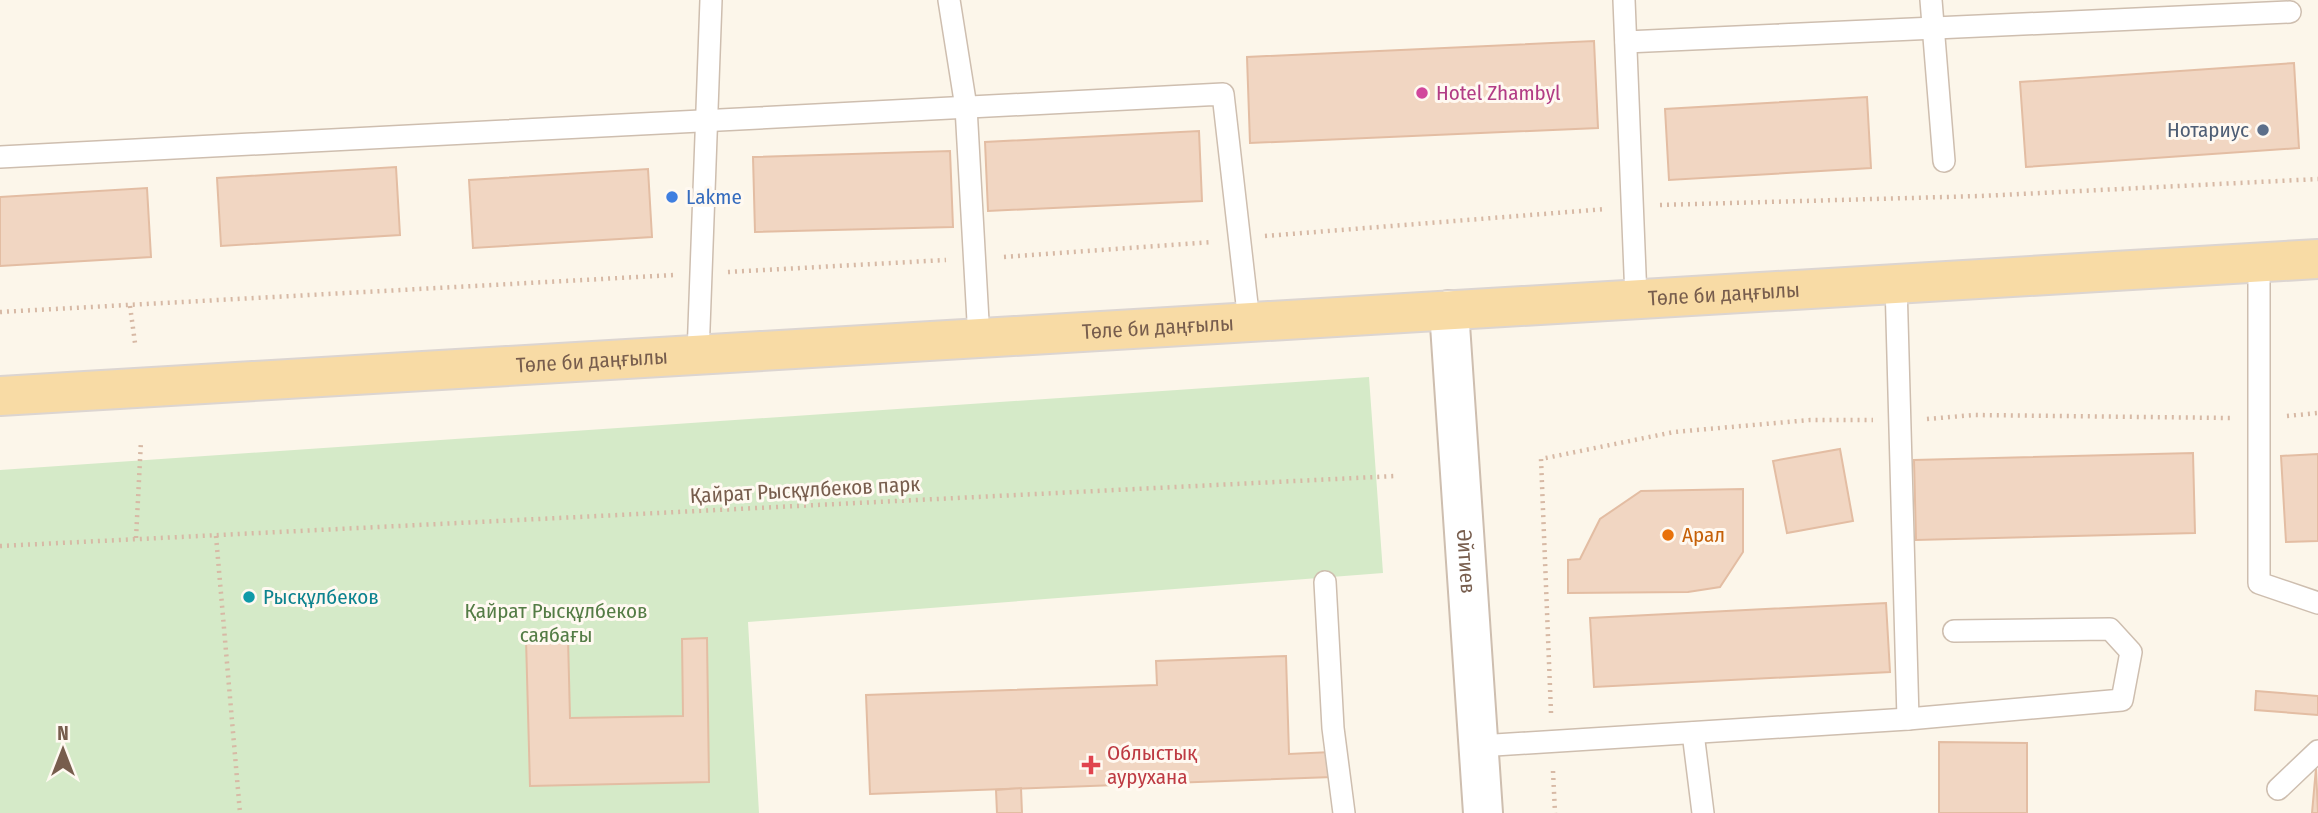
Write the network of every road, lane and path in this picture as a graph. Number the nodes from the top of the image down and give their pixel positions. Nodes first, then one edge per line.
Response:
1 (711, 0) edge
2 (949, 0) edge
3 (1624, 0) edge
4 (1931, 0) edge
5 (2290, 12) dead end
6 (1934, 27) junction
7 (1626, 42) junction
8 (966, 107) junction
9 (706, 119) junction
10 (0, 157) edge
11 (1944, 161) dead end
12 (2318, 179) edge
13 (1657, 205) dead end
14 (1617, 208) dead end
15 (1256, 237) dead end
16 (1215, 242) dead end
17 (994, 257) dead end
18 (2318, 259) edge
19 (952, 260) dead end
20 (2259, 261) junction
21 (715, 273) dead end
22 (687, 275) dead end
23 (1896, 283) junction
24 (1636, 298) junction
25 (130, 306) junction
26 (1449, 310) junction
27 (0, 312) edge
28 (1249, 322) junction
29 (979, 339) junction
30 (135, 343) dead end
31 (698, 355) junction
32 (0, 396) edge
33 (141, 441) dead end
34 (1541, 459) dead end
35 (1395, 475) dead end
36 (216, 536) junction
37 (136, 538) junction
38 (0, 546) edge
39 (1325, 582) dead end
40 (2318, 603) edge
41 (1954, 631) dead end
42 (1909, 719) junction
43 (1693, 733) junction
44 (1552, 742) junction
45 (1479, 746) junction
46 (2318, 751) edge
47 (2278, 789) dead end
48 (240, 813) edge
49 (1344, 813) edge
50 (1483, 813) edge
51 (1555, 813) edge
52 (1703, 813) edge

1 - 9 lane
2 - 8 lane
3 - 7 lane
4 - 6 lane
5 - 6 lane
6 - 7 lane
6 - 11 lane
7 - 24 lane
8 - 9 lane
8 - 28 lane
8 - 29 lane
9 - 10 lane
9 - 31 lane
12 - 13 path
14 - 15 path
16 - 17 path
18 - 20 main road, Төле би даңғылы
19 - 21 path
20 - 23 main road, Төле би даңғылы
20 - 40 lane
22 - 25 path
23 - 24 main road, Төле би даңғылы
23 - 42 lane
24 - 26 main road, Төле би даңғылы
25 - 27 path
25 - 30 path
26 - 28 main road, Төле би даңғылы
26 - 45 street, Әйтиев
28 - 29 main road, Төле би даңғылы
29 - 31 main road, Төле би даңғылы
31 - 32 main road, Төле би даңғылы
33 - 37 path
34 - 44 path
35 - 36 path, Қайрат Рысқұлбеков парк
36 - 37 path, Қайрат Рысқұлбеков парк
36 - 48 path
37 - 38 path, Қайрат Рысқұлбеков парк
39 - 49 lane
41 - 42 lane
42 - 43 lane
43 - 44 lane
43 - 52 lane
44 - 45 lane
44 - 51 path
45 - 50 street, Әйтиев
46 - 47 lane

